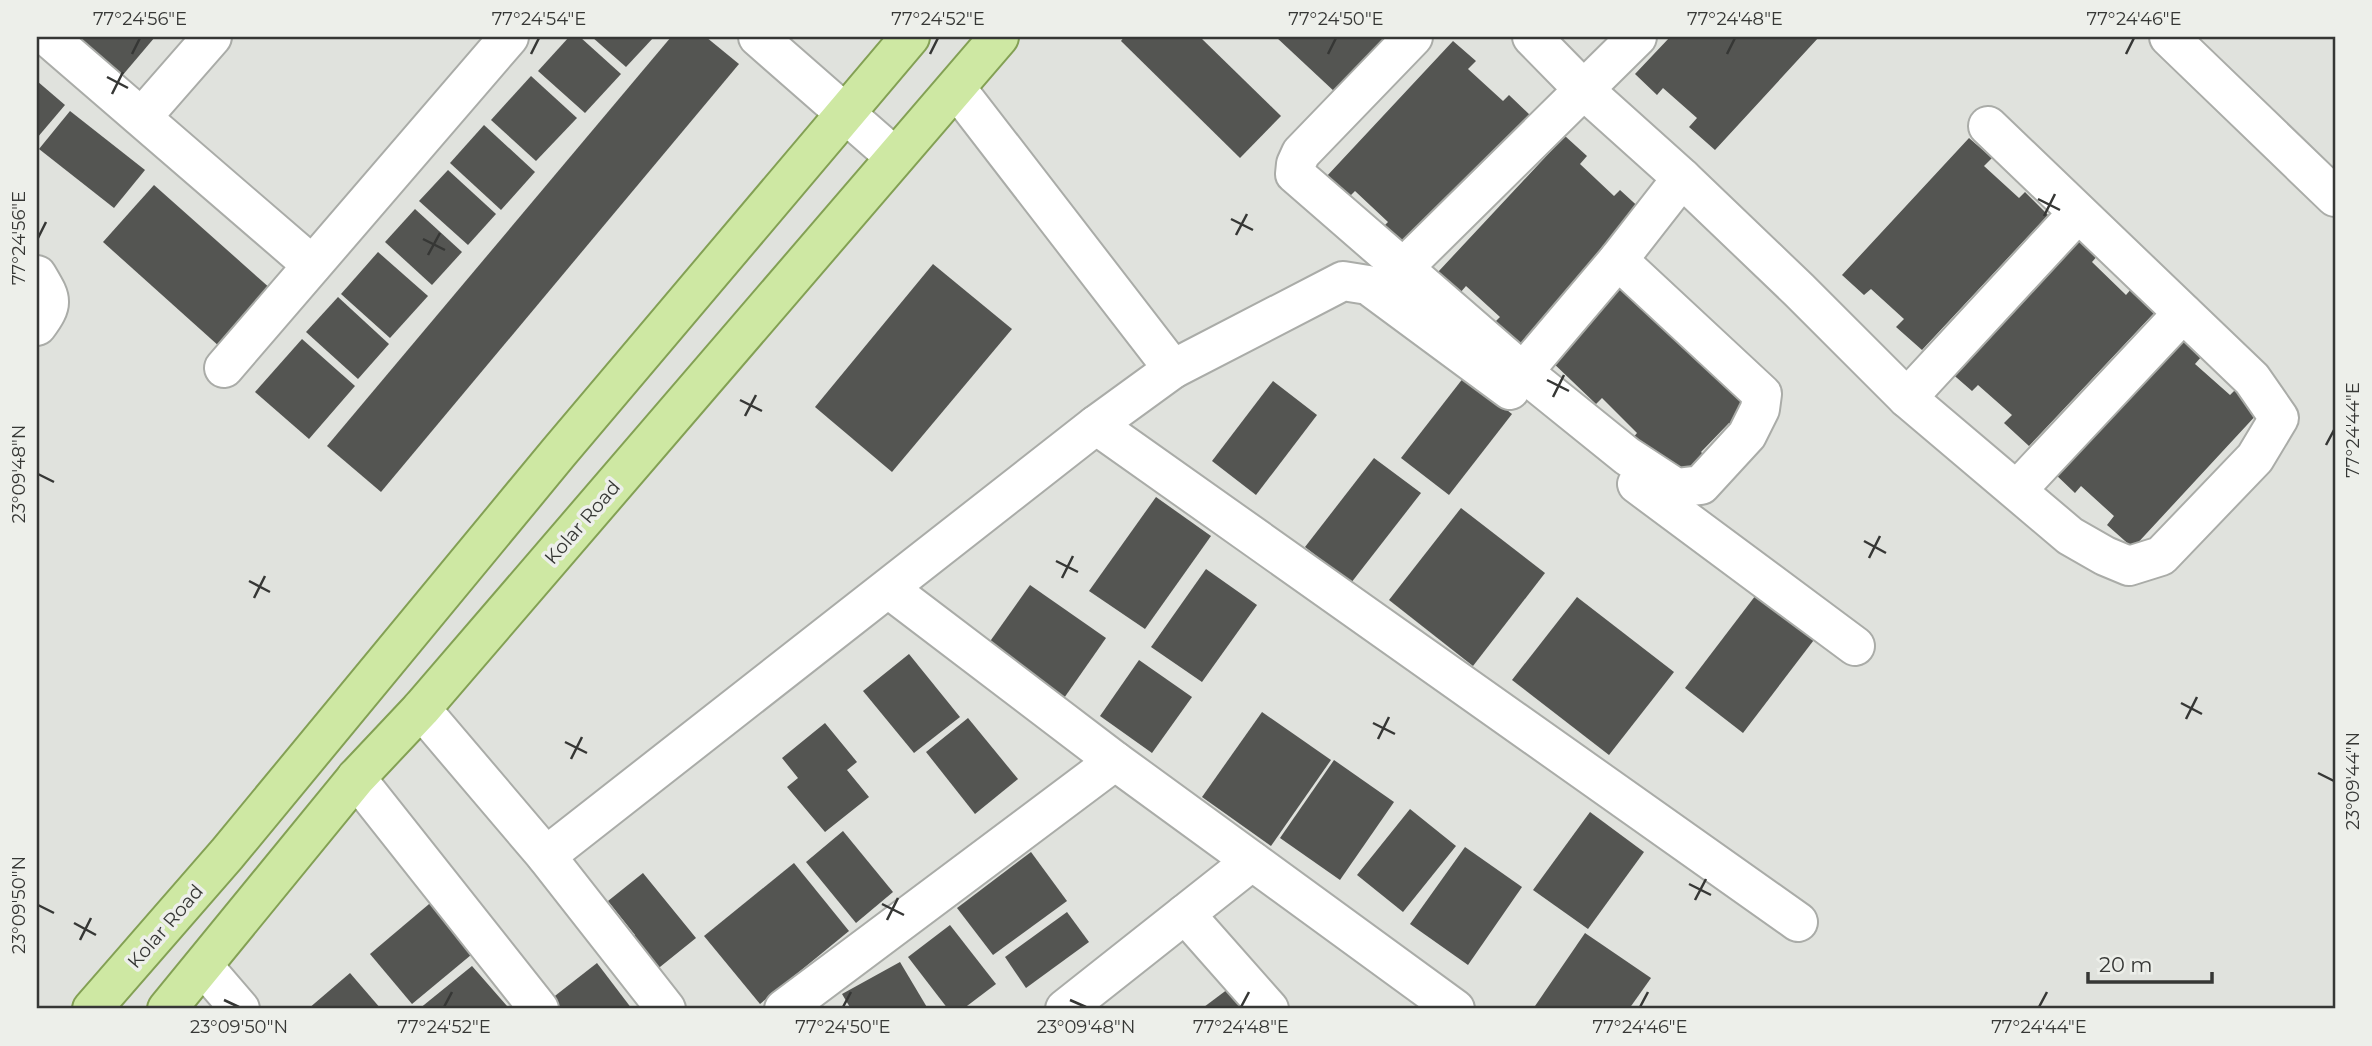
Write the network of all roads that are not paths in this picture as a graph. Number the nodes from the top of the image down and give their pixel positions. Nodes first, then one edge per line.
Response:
1 (48, 37) edge
2 (212, 37) edge
3 (509, 37) edge
4 (758, 37) edge
5 (910, 37) edge
6 (999, 37) edge
7 (1413, 37) edge
8 (1532, 37) edge
9 (1637, 37) edge
10 (2169, 37) edge
11 (956, 88) junction
12 (1584, 90) junction
13 (845, 113) junction
14 (142, 117) junction
15 (1988, 126) dead end
16 (895, 157) junction
17 (1682, 178) junction
18 (2335, 197) edge
19 (2078, 213) junction
20 (1618, 260) junction
21 (312, 265) junction
22 (1403, 268) junction
23 (37, 275) edge
24 (2183, 313) junction
25 (37, 326) edge
26 (223, 369) dead end
27 (1173, 369) junction
28 (1523, 372) junction
29 (1908, 398) junction
30 (1096, 425) junction
31 (2017, 490) junction
32 (889, 589) junction
33 (1855, 646) dead end
34 (421, 709) junction
35 (1115, 761) junction
36 (356, 778) junction
37 (546, 856) junction
38 (1252, 861) junction
39 (1185, 914) junction
40 (1798, 922) dead end
41 (203, 966) junction
42 (92, 1009) edge
43 (167, 1009) edge
44 (240, 1009) edge
45 (539, 1009) edge
46 (666, 1009) edge
47 (784, 1009) edge
48 (1065, 1009) edge
49 (1269, 1009) edge
50 (1455, 1009) edge

1 - 14 street
2 - 14 street
3 - 21 street
4 - 13 street
5 - 13 main road, Kolar Road
6 - 11 main road, Kolar Road
7 - 22 street
8 - 12 street
9 - 12 street
10 - 18 street
11 - 16 main road, Kolar Road
11 - 27 street
12 - 17 street
12 - 22 street
13 - 16 street
13 - 42 main road, Kolar Road
14 - 21 street
15 - 19 street
16 - 34 main road, Kolar Road
17 - 20 street
17 - 29 street
19 - 24 street
19 - 29 street
20 - 28 street
20 - 28 street
21 - 26 street
22 - 28 street
23 - 25 street
24 - 31 street
24 - 31 street
27 - 30 street
27 - 33 street
29 - 31 street
30 - 32 street
30 - 40 street
32 - 35 street
32 - 37 street
34 - 36 main road, Kolar Road
34 - 37 street
35 - 38 street
35 - 47 street
36 - 41 main road, Kolar Road
36 - 45 street
37 - 46 street
38 - 39 street
38 - 50 street
39 - 48 street
39 - 49 street
41 - 43 main road, Kolar Road
41 - 44 street

